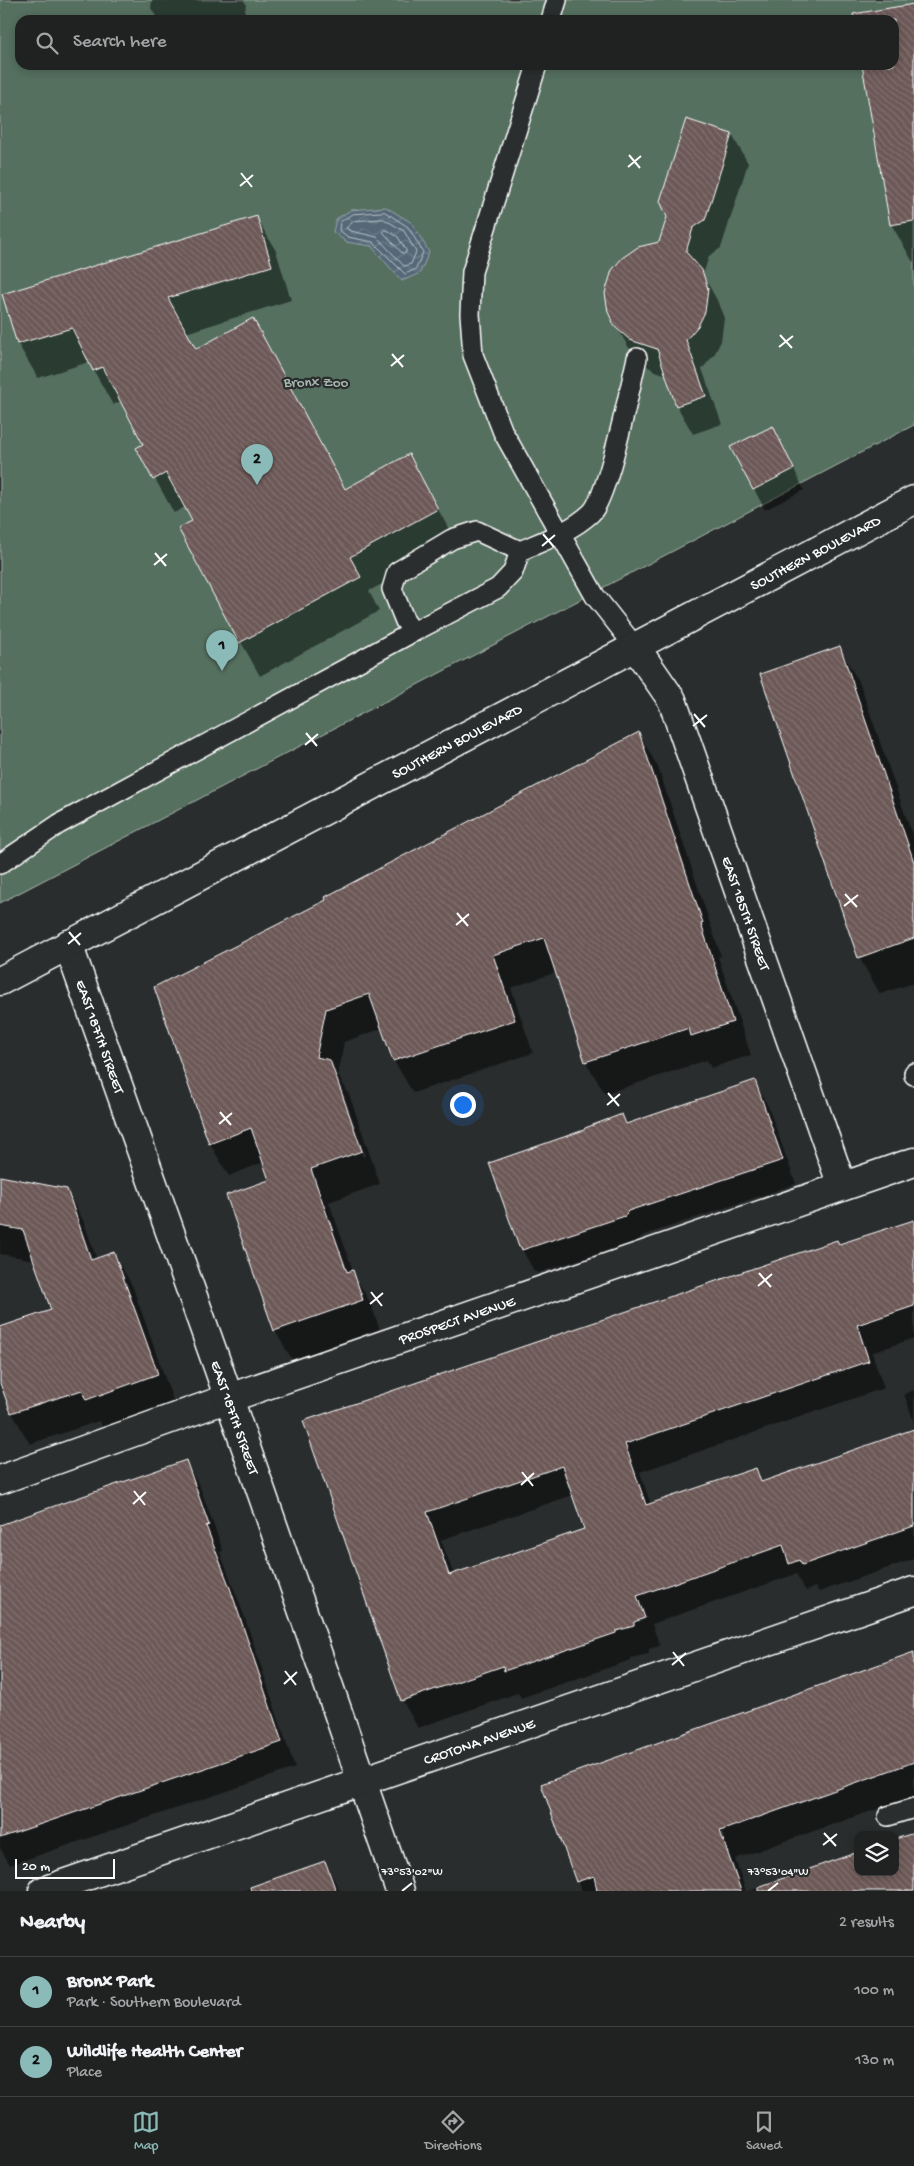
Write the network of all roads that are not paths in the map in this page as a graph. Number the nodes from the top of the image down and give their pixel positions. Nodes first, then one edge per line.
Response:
1 (558, 0) edge
2 (553, 15) edge
3 (535, 70) edge
4 (637, 358) dead end
5 (914, 500) edge
6 (560, 534) junction
7 (520, 551) junction
8 (413, 632) junction
9 (636, 648) junction
10 (0, 864) edge
11 (68, 944) junction
12 (0, 981) edge
13 (914, 1162) edge
14 (842, 1186) junction
15 (229, 1398) junction
16 (0, 1480) edge
17 (914, 1591) edge
18 (362, 1781) junction
19 (914, 1808) edge
20 (888, 1816) dead end
21 (43, 1891) edge
22 (400, 1891) edge

1 - 2 lane
3 - 6 lane
4 - 6 lane
5 - 9 street, SOUTHERN BOULEVARD
6 - 7 lane
6 - 9 lane
7 - 8 lane
7 - 8 lane
8 - 10 lane
9 - 11 street, SOUTHERN BOULEVARD
9 - 14 street, EAST 185TH STREET
11 - 12 street, SOUTHERN BOULEVARD
11 - 15 street, EAST 187TH STREET
13 - 14 street, PROSPECT AVENUE
14 - 15 street, PROSPECT AVENUE
15 - 16 street, PROSPECT AVENUE
15 - 18 street, EAST 187TH STREET
17 - 18 street, CROTONA AVENUE
18 - 21 street, CROTONA AVENUE
18 - 22 street, EAST 187TH STREET
19 - 20 lane

